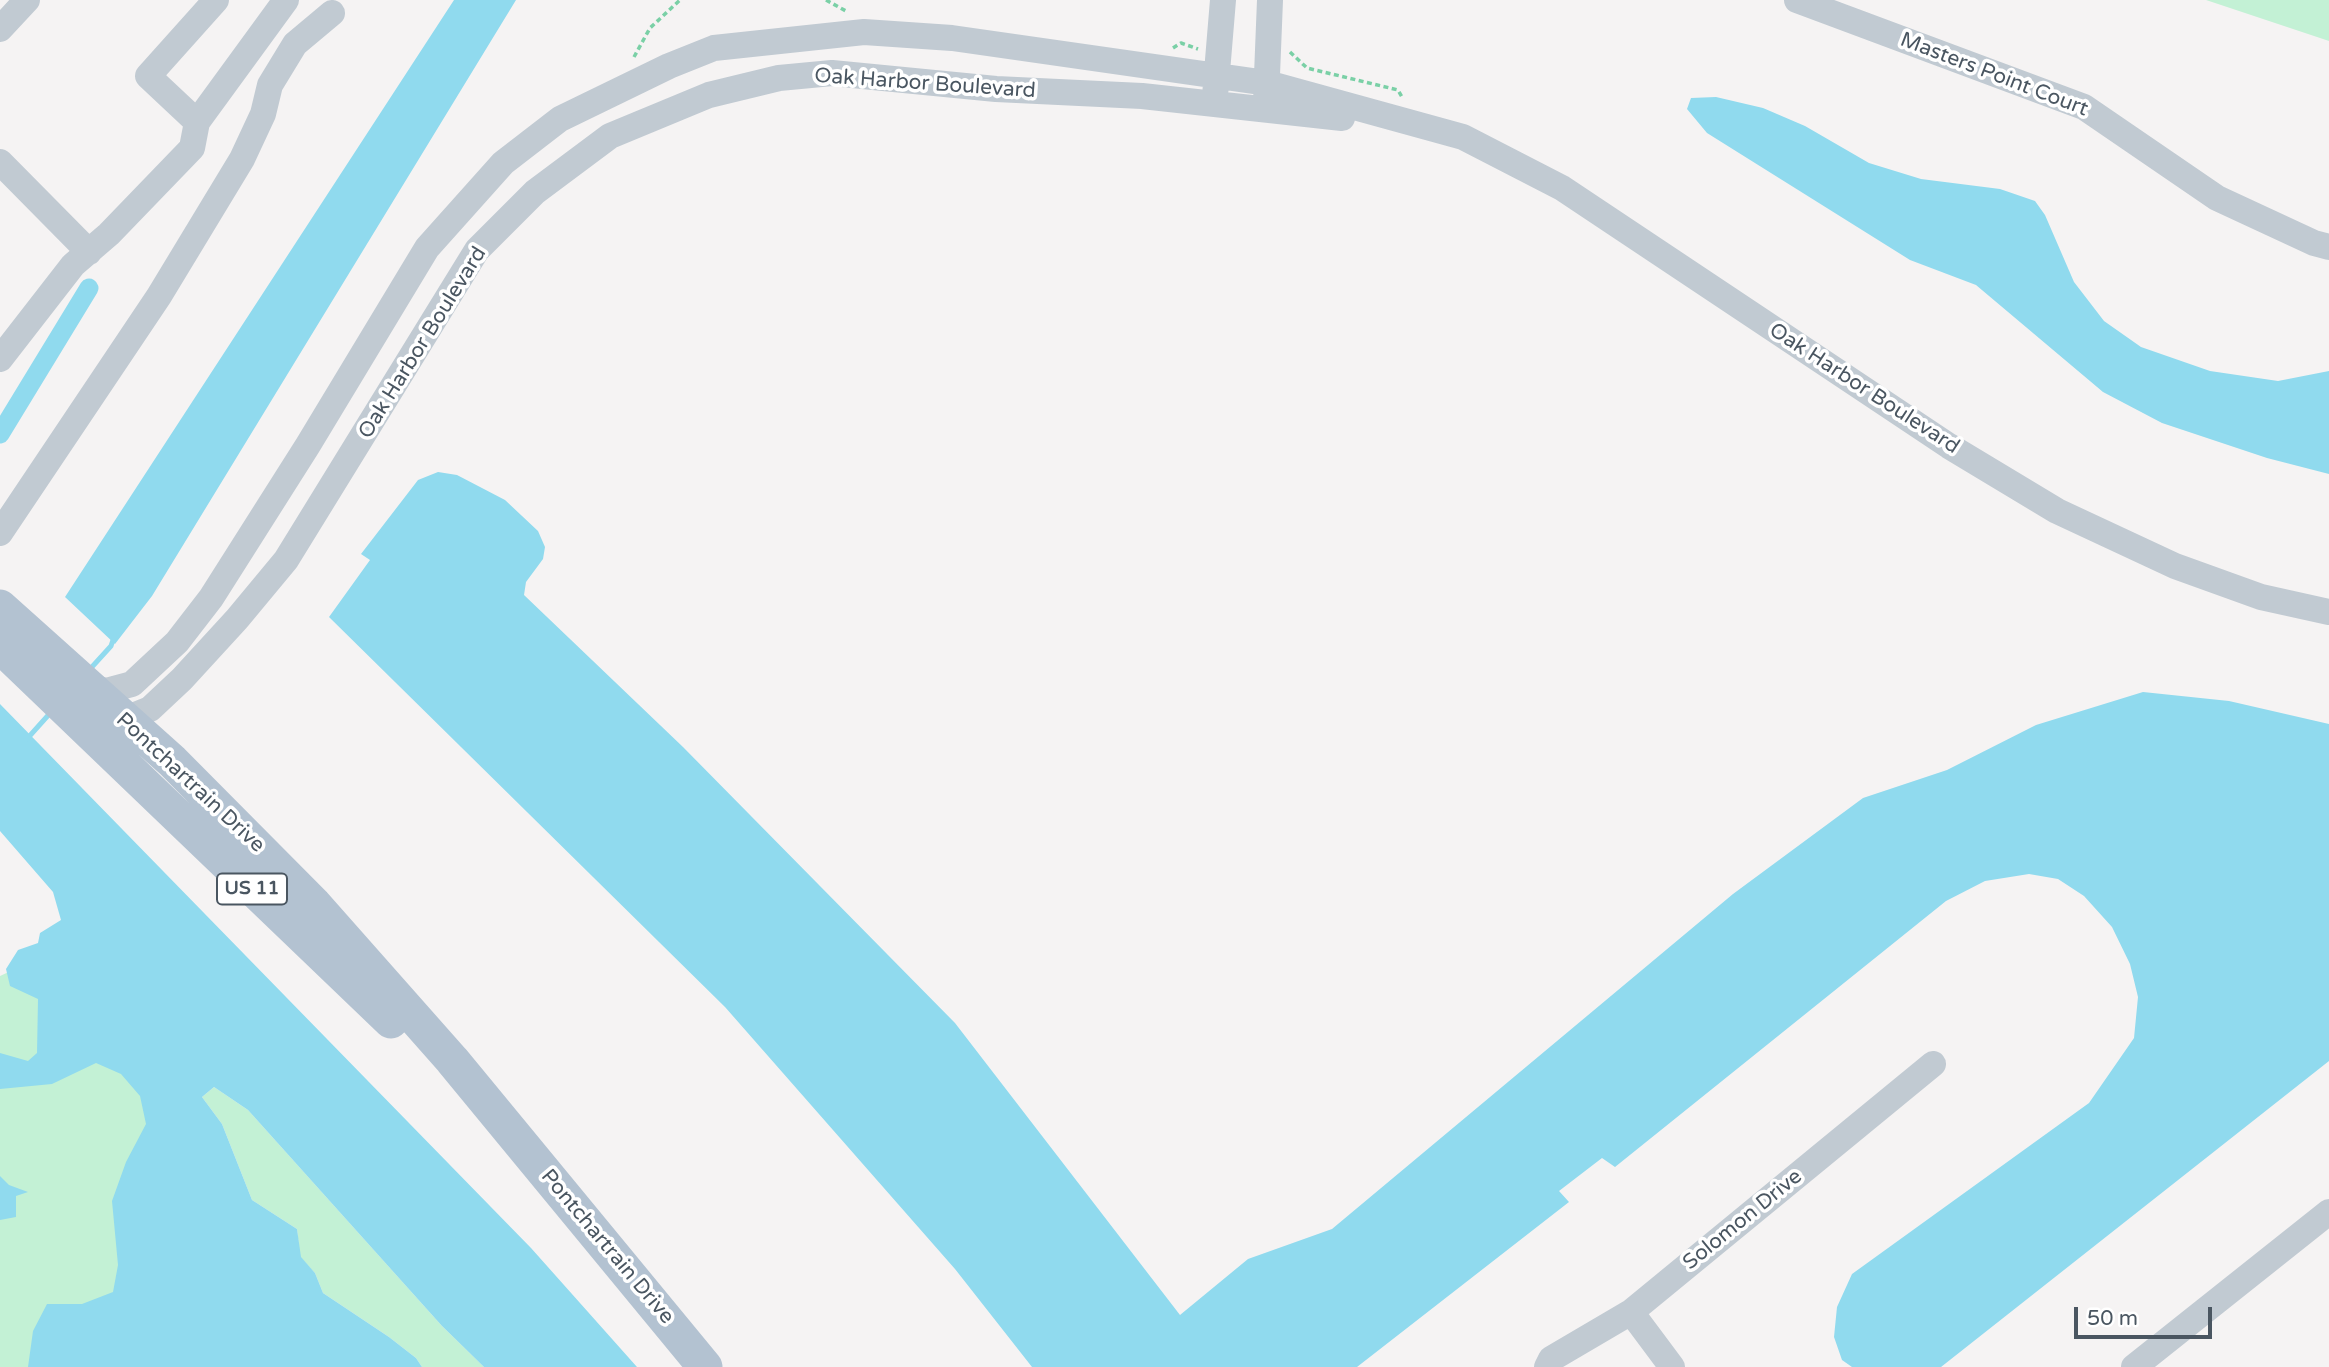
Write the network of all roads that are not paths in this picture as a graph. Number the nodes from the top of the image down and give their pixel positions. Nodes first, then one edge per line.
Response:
1 (27, 0) edge
2 (216, 0) edge
3 (1223, 0) edge
4 (1270, 0) edge
5 (1797, 0) edge
6 (285, 1) edge
7 (332, 13) dead end
8 (0, 29) edge
9 (1216, 78) junction
10 (1266, 96) junction
11 (1215, 104) junction
12 (197, 122) junction
13 (0, 162) edge
14 (2329, 247) edge
15 (89, 252) junction
16 (0, 359) edge
17 (0, 533) edge
18 (211, 598) junction
19 (0, 607) edge
20 (2329, 612) edge
21 (237, 619) junction
22 (0, 627) edge
23 (0, 646) edge
24 (182, 679) junction
25 (88, 686) junction
26 (119, 717) junction
27 (172, 761) junction
28 (1933, 1064) dead end
29 (506, 1129) junction
30 (2329, 1212) edge
31 (1631, 1312) junction
32 (705, 1367) edge
33 (1547, 1367) edge
34 (1672, 1367) edge
35 (2134, 1367) edge

1 - 8 street
2 - 12 street
3 - 9 street
4 - 10 street
5 - 14 street, Masters Point Court
6 - 12 street
7 - 17 street
9 - 10 street, Oak Harbor Boulevard
9 - 11 street
9 - 18 street, Oak Harbor Boulevard
10 - 11 street, Oak Harbor Boulevard
10 - 20 street, Oak Harbor Boulevard
11 - 21 street, Oak Harbor Boulevard
12 - 15 street
13 - 15 street
15 - 16 street
18 - 21 street
18 - 25 street, Oak Harbor Boulevard
19 - 25 main road, Pontchartrain Drive / US 11
21 - 24 street, Oak Harbor Boulevard
22 - 26 street
23 - 29 main road, Pontchartrain Drive / US 11
24 - 26 street, Oak Harbor Boulevard
24 - 27 street
25 - 26 main road, Pontchartrain Drive / US 11
26 - 27 main road, Pontchartrain Drive / US 11
27 - 29 main road, Pontchartrain Drive / US 11
28 - 31 street, Solomon Drive
29 - 32 main road, Pontchartrain Drive / US 11
30 - 35 street
31 - 33 street, Solomon Drive
31 - 34 street

